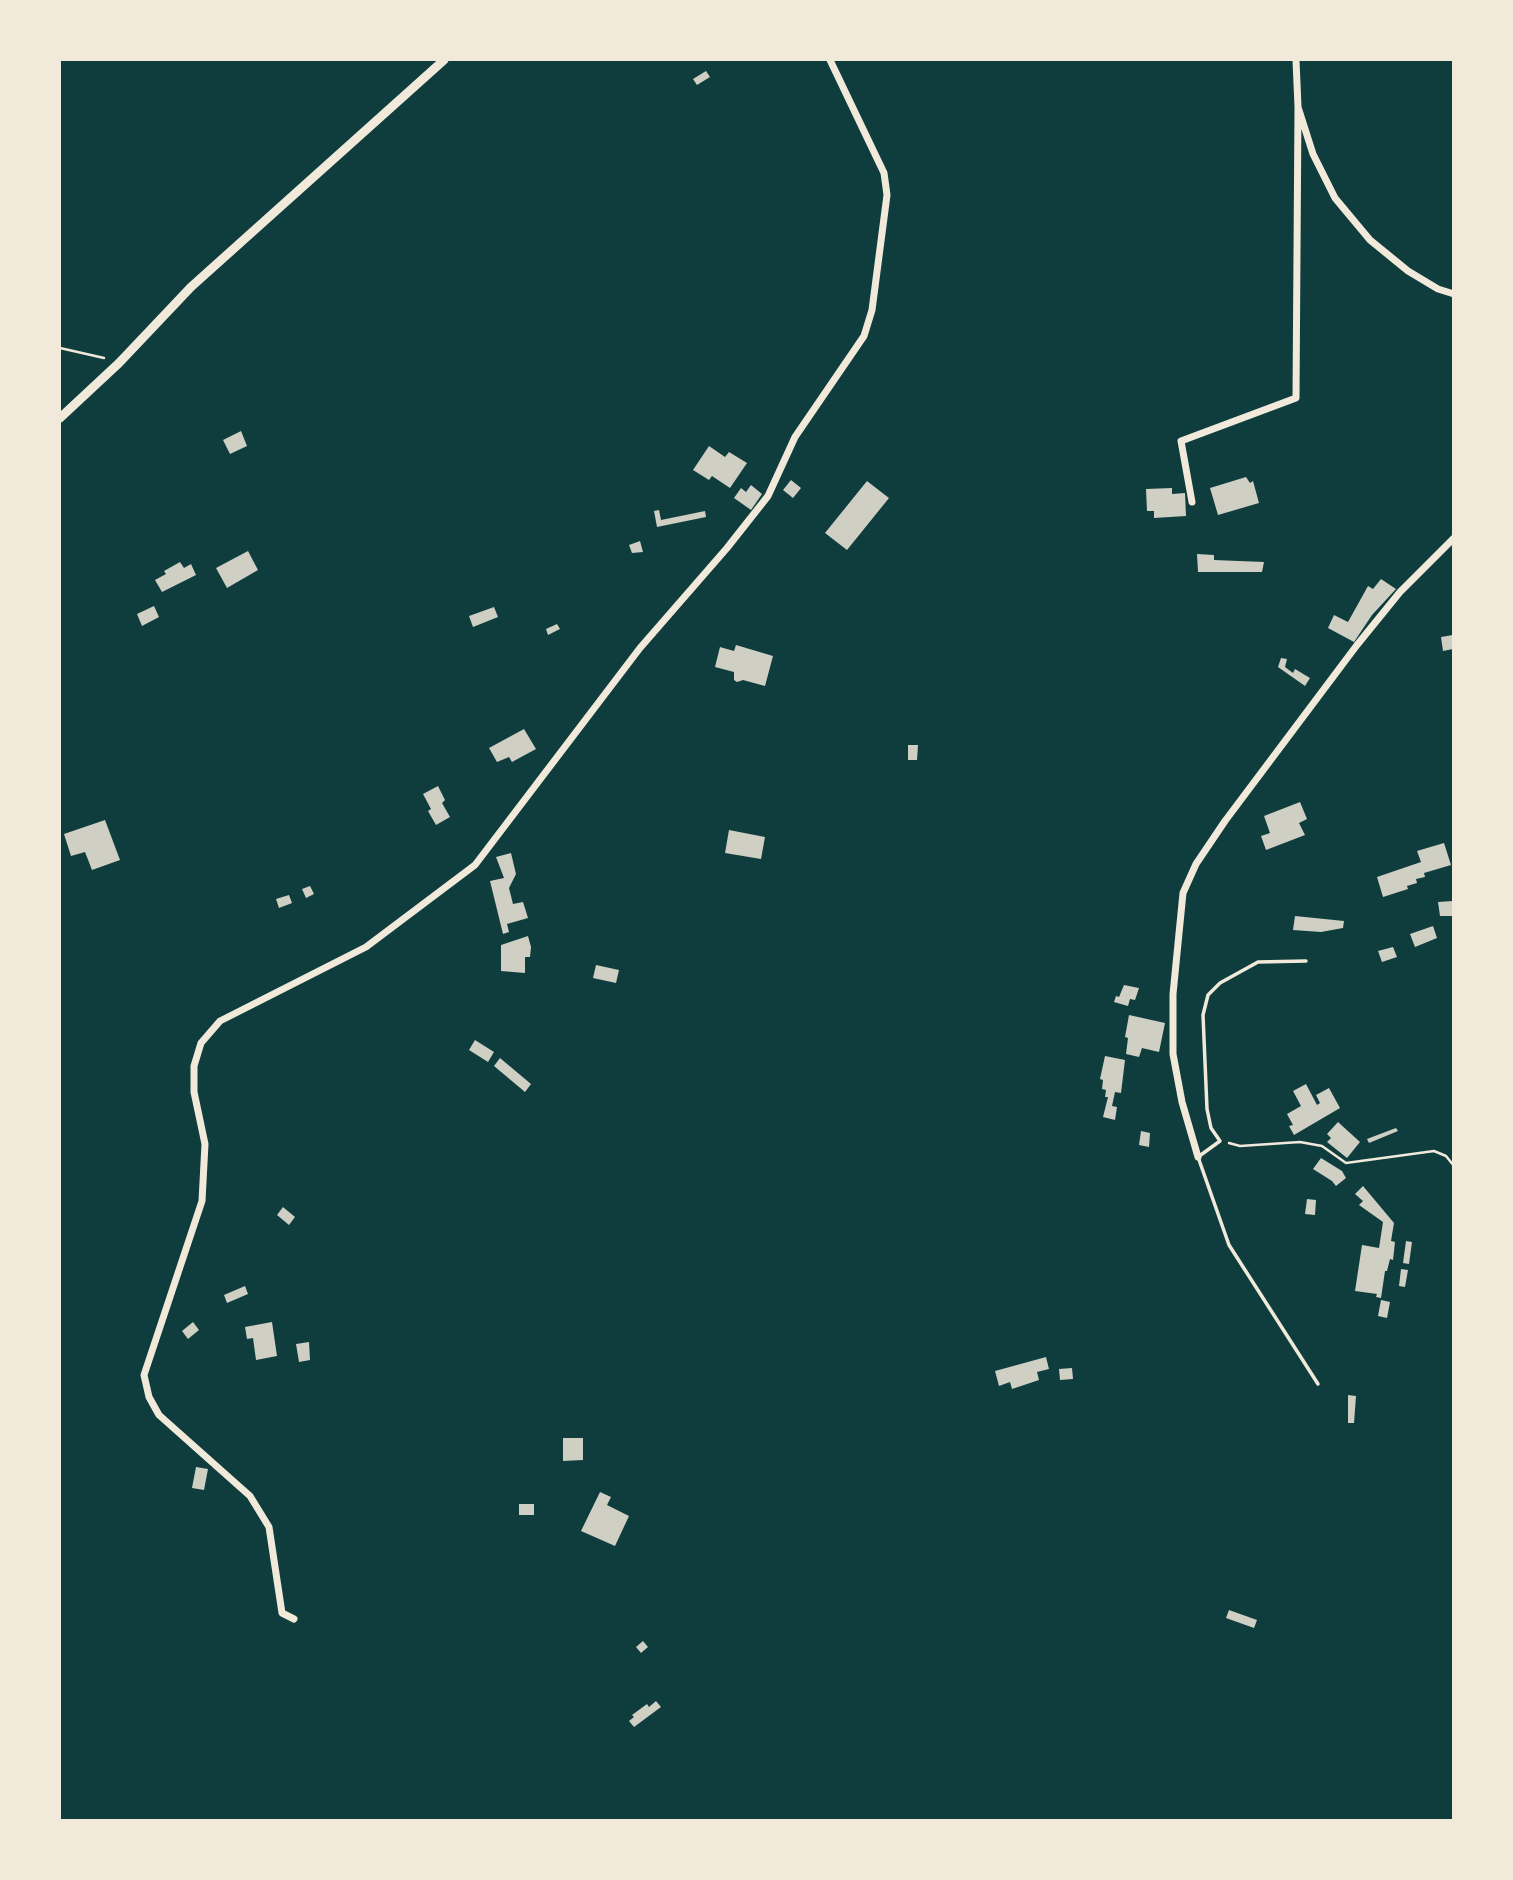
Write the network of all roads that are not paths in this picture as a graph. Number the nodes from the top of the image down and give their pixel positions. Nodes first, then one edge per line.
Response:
1 (444, 60) edge
2 (830, 60) edge
3 (1296, 60) edge
4 (1298, 107) junction
5 (1454, 293) edge
6 (60, 418) edge
7 (1192, 502) dead end
8 (1454, 538) edge
9 (1306, 961) dead end
10 (1198, 1157) junction
11 (1318, 1384) dead end
12 (294, 1619) dead end

1 - 6 street
2 - 12 street
3 - 4 street
4 - 5 street
4 - 7 street
8 - 10 street
9 - 10 lane
10 - 11 lane

